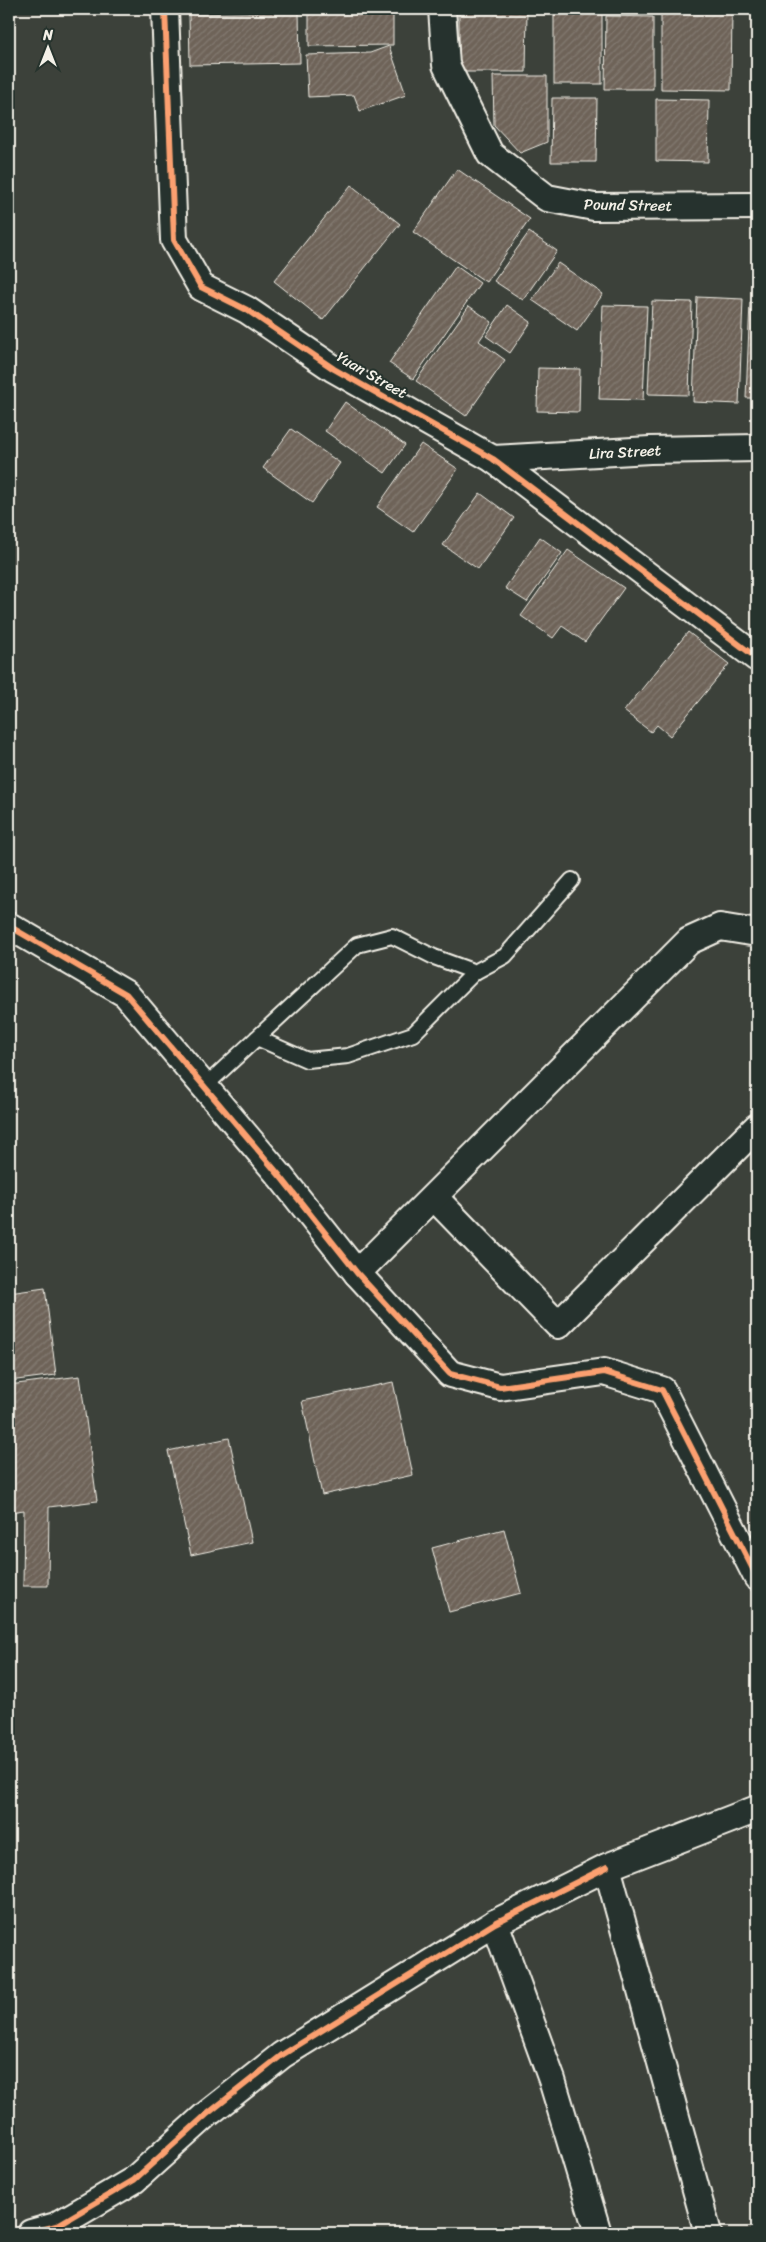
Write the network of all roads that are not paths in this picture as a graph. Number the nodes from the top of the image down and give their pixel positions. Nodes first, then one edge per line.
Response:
1 (165, 9) edge
2 (442, 9) edge
3 (757, 206) edge
4 (757, 448) edge
5 (493, 459) junction
6 (757, 658) edge
7 (572, 880) dead end
8 (9, 926) edge
9 (757, 933) edge
10 (475, 972) junction
11 (257, 1038) junction
12 (204, 1087) junction
13 (757, 1127) edge
14 (434, 1197) junction
15 (357, 1273) junction
16 (757, 1577) edge
17 (757, 1808) edge
18 (607, 1868) junction
19 (495, 1923) junction
20 (57, 2229) edge
21 (31, 2233) edge
22 (598, 2233) edge
23 (708, 2233) edge

1 - 5 street, Yuan Street
2 - 3 street, Pound Street
4 - 5 street, Lira Street
5 - 6 street, Yuan Street
7 - 10 lane
8 - 12 street
9 - 14 street
10 - 11 lane
10 - 11 lane
11 - 12 lane
12 - 15 street
13 - 14 street
14 - 15 street
15 - 16 street
17 - 18 street
18 - 19 street
18 - 23 street
19 - 20 street
19 - 22 street
20 - 21 street

